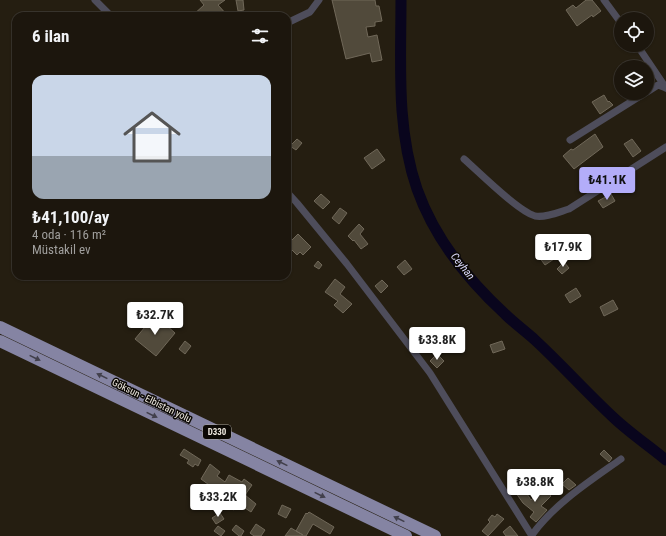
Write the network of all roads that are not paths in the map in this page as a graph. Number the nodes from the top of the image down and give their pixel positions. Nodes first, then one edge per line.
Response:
1 (95, 0) edge
2 (319, 0) edge
3 (604, 0) edge
4 (107, 12) edge
5 (614, 14) edge
6 (291, 21) edge
7 (642, 52) edge
8 (654, 87) edge
9 (666, 88) edge
10 (633, 100) edge
11 (570, 140) dead end
12 (666, 147) edge
13 (464, 159) dead end
14 (291, 196) edge
15 (0, 327) edge
16 (0, 341) edge
17 (621, 459) dead end
18 (532, 535) edge
19 (406, 536) edge
20 (435, 536) edge

1 - 4 street
2 - 6 street
3 - 5 street
7 - 9 street
8 - 9 street
10 - 11 street
12 - 13 street
14 - 18 street
20 -> 15 highway, Göksun - Elbistan yolu / D330
16 -> 19 highway, Göksun - Elbistan yolu / D330
17 - 18 street

